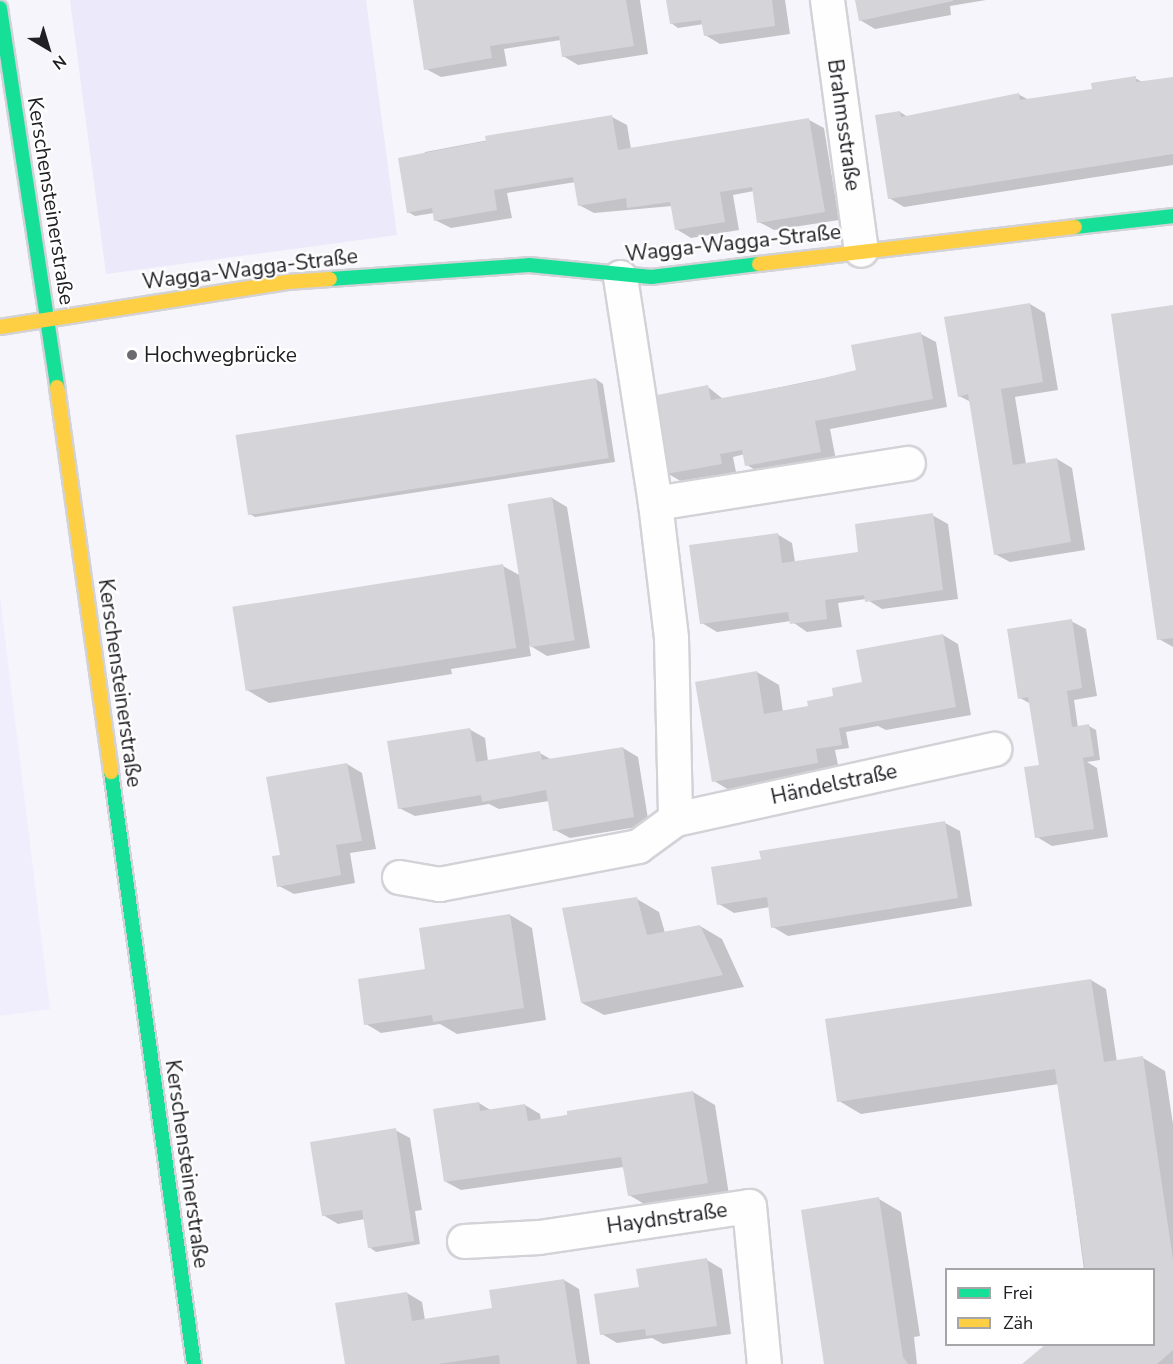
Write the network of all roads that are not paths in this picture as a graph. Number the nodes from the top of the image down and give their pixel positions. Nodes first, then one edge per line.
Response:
1 (827, 0) edge
2 (0, 8) edge
3 (1173, 216) edge
4 (861, 250) junction
5 (620, 277) junction
6 (47, 317) junction
7 (0, 327) edge
8 (909, 463) dead end
9 (655, 503) junction
10 (994, 748) dead end
11 (675, 819) junction
12 (399, 877) dead end
13 (464, 1241) dead end
14 (194, 1364) edge
15 (764, 1364) edge

1 - 4 street, Brahmsstraße
2 - 6 street, Kerschensteinerstraße
3 - 4 street, Wagga-Wagga-Straße
4 - 5 street, Wagga-Wagga-Straße
5 - 6 street, Wagga-Wagga-Straße
5 - 9 street
6 - 7 street, Wagga-Wagga-Straße
6 - 14 street, Kerschensteinerstraße
8 - 9 street
9 - 11 street
10 - 11 street, Händelstraße
11 - 12 street, Händelstraße
13 - 15 street, Haydnstraße

